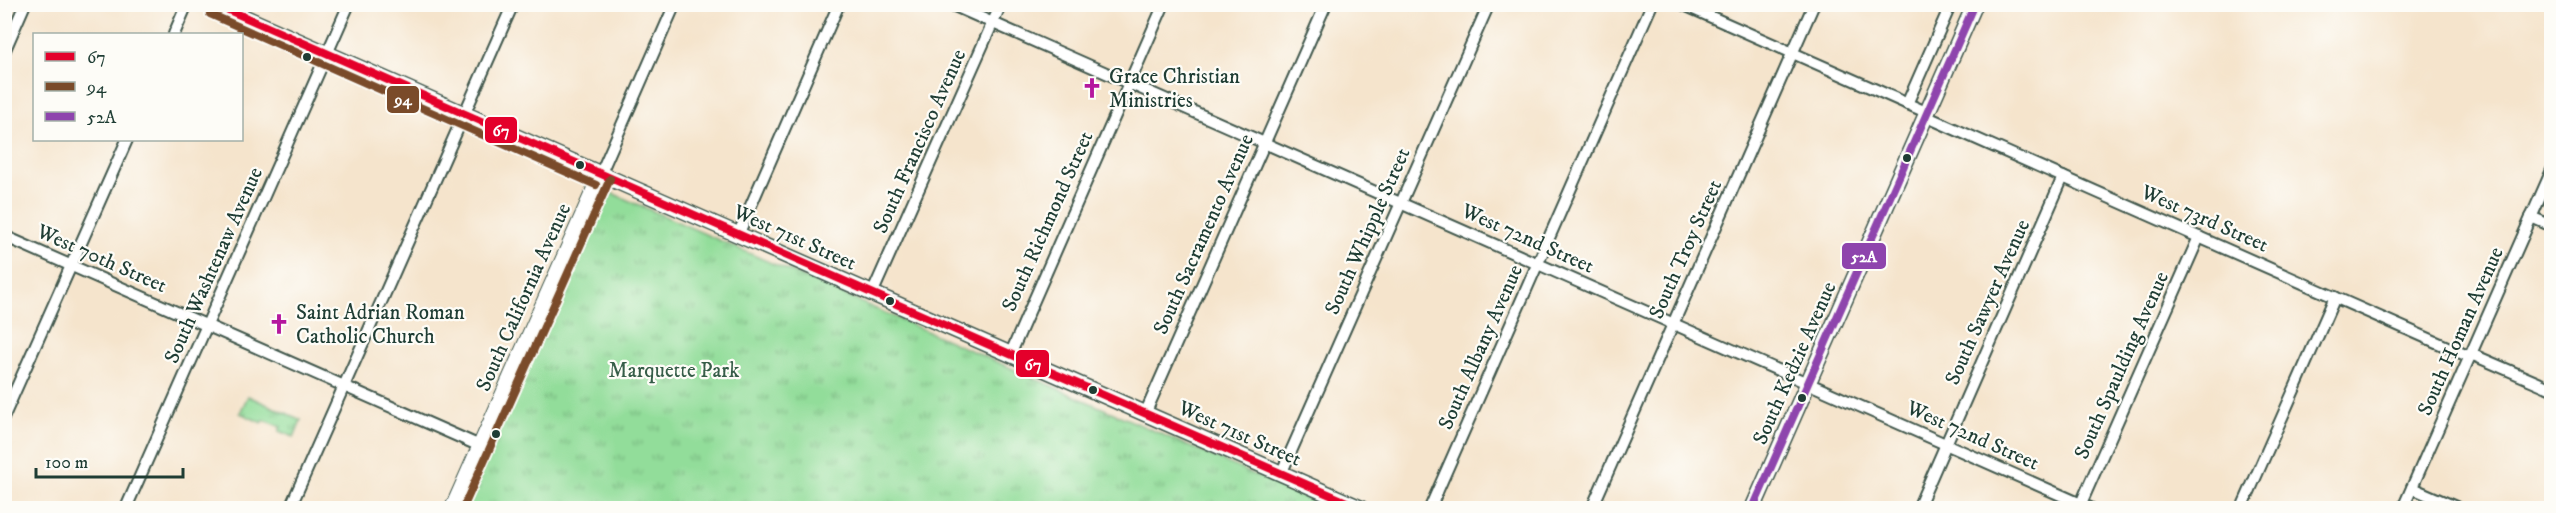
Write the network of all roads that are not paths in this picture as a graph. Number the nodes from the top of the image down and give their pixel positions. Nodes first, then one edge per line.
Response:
1 (26, 4) edge
2 (187, 4) edge
3 (214, 4) edge
4 (349, 4) edge
5 (513, 4) edge
6 (675, 4) edge
7 (839, 4) edge
8 (950, 4) edge
9 (1001, 4) edge
10 (1164, 4) edge
11 (1326, 4) edge
12 (1489, 4) edge
13 (1652, 4) edge
14 (1682, 4) edge
15 (1814, 4) edge
16 (1951, 4) edge
17 (1975, 4) edge
18 (993, 23) junction
19 (174, 33) edge
20 (4, 52) edge
21 (1792, 53) junction
22 (327, 55) junction
23 (1129, 84) junction
24 (1907, 104) junction
25 (1925, 114) junction
26 (464, 115) junction
27 (127, 141) edge
28 (1265, 143) junction
29 (2552, 170) edge
30 (600, 175) junction
31 (2063, 177) junction
32 (1401, 203) junction
33 (2531, 217) junction
34 (2552, 226) edge
35 (738, 235) junction
36 (4, 236) edge
37 (2199, 237) junction
38 (1538, 264) junction
39 (71, 266) junction
40 (873, 294) junction
41 (2335, 297) junction
42 (1673, 323) junction
43 (207, 326) junction
44 (1010, 355) junction
45 (2470, 355) junction
46 (1808, 383) junction
47 (344, 386) junction
48 (2552, 389) edge
49 (1145, 414) junction
50 (4, 416) edge
51 (1946, 444) junction
52 (480, 446) junction
53 (1281, 474) junction
54 (2412, 488) junction
55 (2084, 507) edge
56 (126, 508) edge
57 (290, 508) edge
58 (452, 508) edge
59 (1360, 508) edge
60 (1430, 508) edge
61 (1592, 508) edge
62 (1753, 508) edge
63 (1918, 508) edge
64 (2242, 508) edge
65 (2403, 508) edge
66 (2458, 508) edge

1 - 20 street
2 - 19 street
3 - 22 main road, West 71st Street
4 - 22 street, South Washtenaw Avenue
5 - 26 street
6 - 30 street, South California Avenue
7 - 35 street
8 - 18 street, West 72nd Street
9 - 18 street, South Francisco Avenue
10 - 23 street, South Richmond Street
11 - 28 street, South Sacramento Avenue
12 - 32 street, South Whipple Street
13 - 38 street, South Albany Avenue
14 - 21 street, West 73rd Street
15 - 21 street, South Troy Street
16 - 24 street
17 - 25 main road, South Kedzie Avenue
18 - 23 street, West 72nd Street
18 - 40 street, South Francisco Avenue
21 - 24 street, West 73rd Street
21 - 42 street, South Troy Street
22 - 26 main road, West 71st Street
22 - 43 street, South Washtenaw Avenue
23 - 28 street, West 72nd Street
23 - 44 street, South Richmond Street
24 - 25 street, West 73rd Street
25 - 31 street, West 73rd Street
25 - 46 main road, South Kedzie Avenue
26 - 30 main road, West 71st Street
26 - 47 street
27 - 39 street
28 - 32 street, West 72nd Street
28 - 49 street, South Sacramento Avenue
29 - 33 street, South Homan Avenue
30 - 35 main road, West 71st Street
30 - 52 street, South California Avenue
31 - 37 street, West 73rd Street
31 - 51 street, South Sawyer Avenue
32 - 38 street, West 72nd Street
32 - 53 street, South Whipple Street
33 - 34 street
33 - 45 street, South Homan Avenue
35 - 40 main road, West 71st Street
36 - 39 street, West 70th Street
37 - 41 street, West 73rd Street
37 - 55 street, South Spaulding Avenue
38 - 42 street, West 72nd Street
38 - 60 street, South Albany Avenue
39 - 43 street, West 70th Street
39 - 50 street
40 - 44 main road, West 71st Street
41 - 45 street, West 73rd Street
41 - 64 street
42 - 46 street, West 72nd Street
42 - 61 street, South Troy Street
43 - 47 street, West 70th Street
43 - 56 street, South Washtenaw Avenue
44 - 49 main road, West 71st Street
45 - 48 street, West 73rd Street
45 - 54 street, South Homan Avenue
46 - 51 street, West 72nd Street
46 - 62 main road, South Kedzie Avenue
47 - 52 street, West 70th Street
47 - 57 street
49 - 53 main road, West 71st Street
51 - 55 street, West 72nd Street
51 - 63 street, South Sawyer Avenue
52 - 58 street, South California Avenue
53 - 59 main road, West 71st Street
54 - 65 street, South Homan Avenue
54 - 66 street

